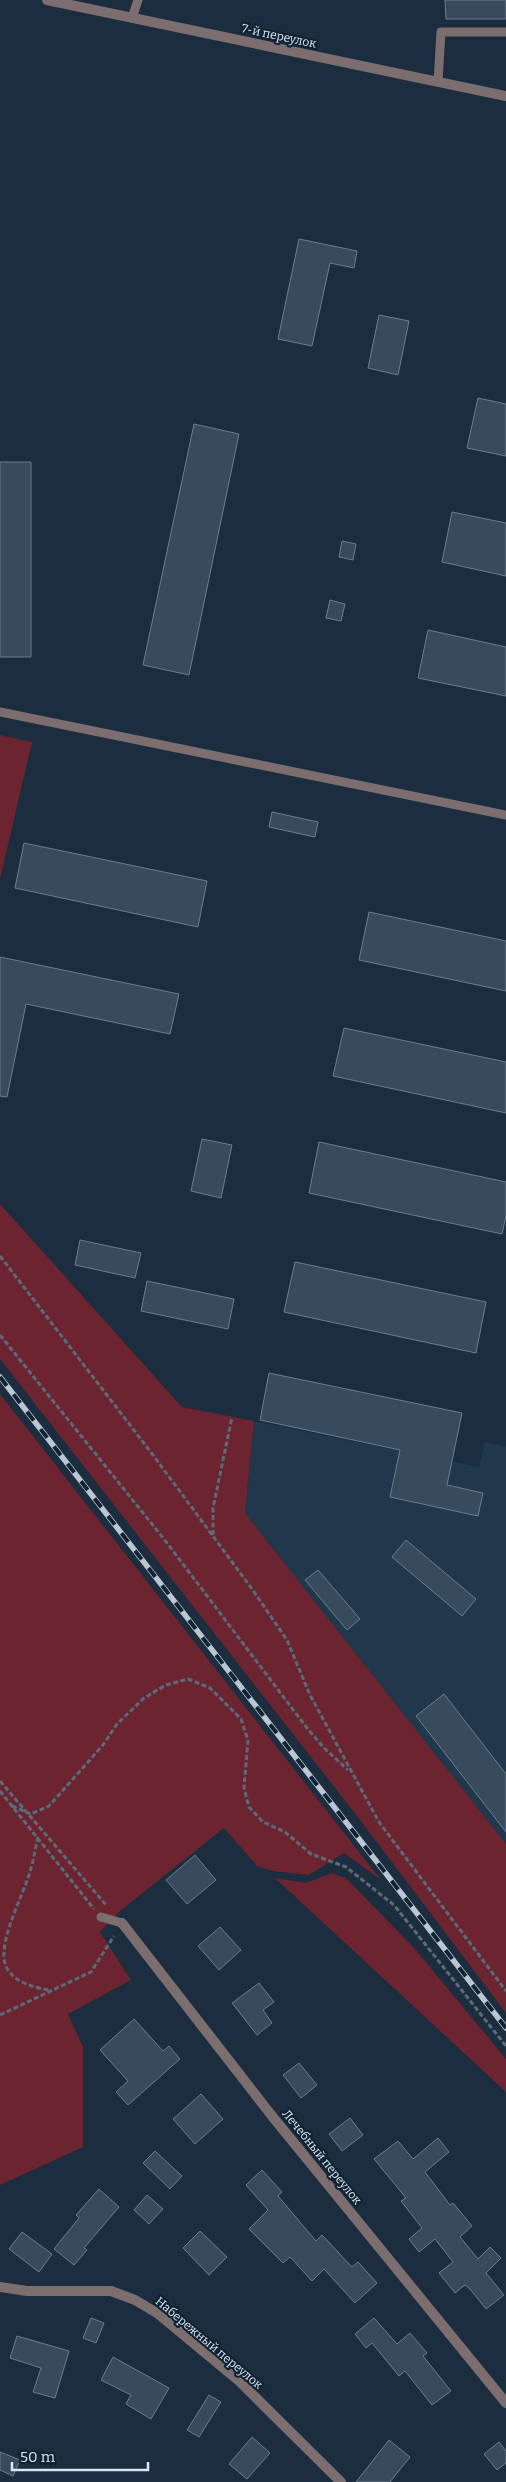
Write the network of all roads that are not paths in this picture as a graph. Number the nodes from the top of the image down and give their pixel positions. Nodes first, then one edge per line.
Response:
1 (48, 0) edge
2 (138, 0) edge
3 (132, 18) junction
4 (506, 32) edge
5 (438, 82) junction
6 (506, 96) edge
7 (0, 712) edge
8 (506, 815) edge
9 (101, 1917) road end
10 (122, 1923) joint
11 (0, 2287) edge
12 (506, 2403) edge
13 (341, 2482) edge

1 - 3 street, 7-й переулок
2 - 3 lane
3 - 5 street, 7-й переулок
4 - 5 lane
5 - 6 street, 7-й переулок
7 - 8 lane
9 - 10 lane
10 - 12 street, Лечебный переулок
11 - 13 street, Набережный переулок

